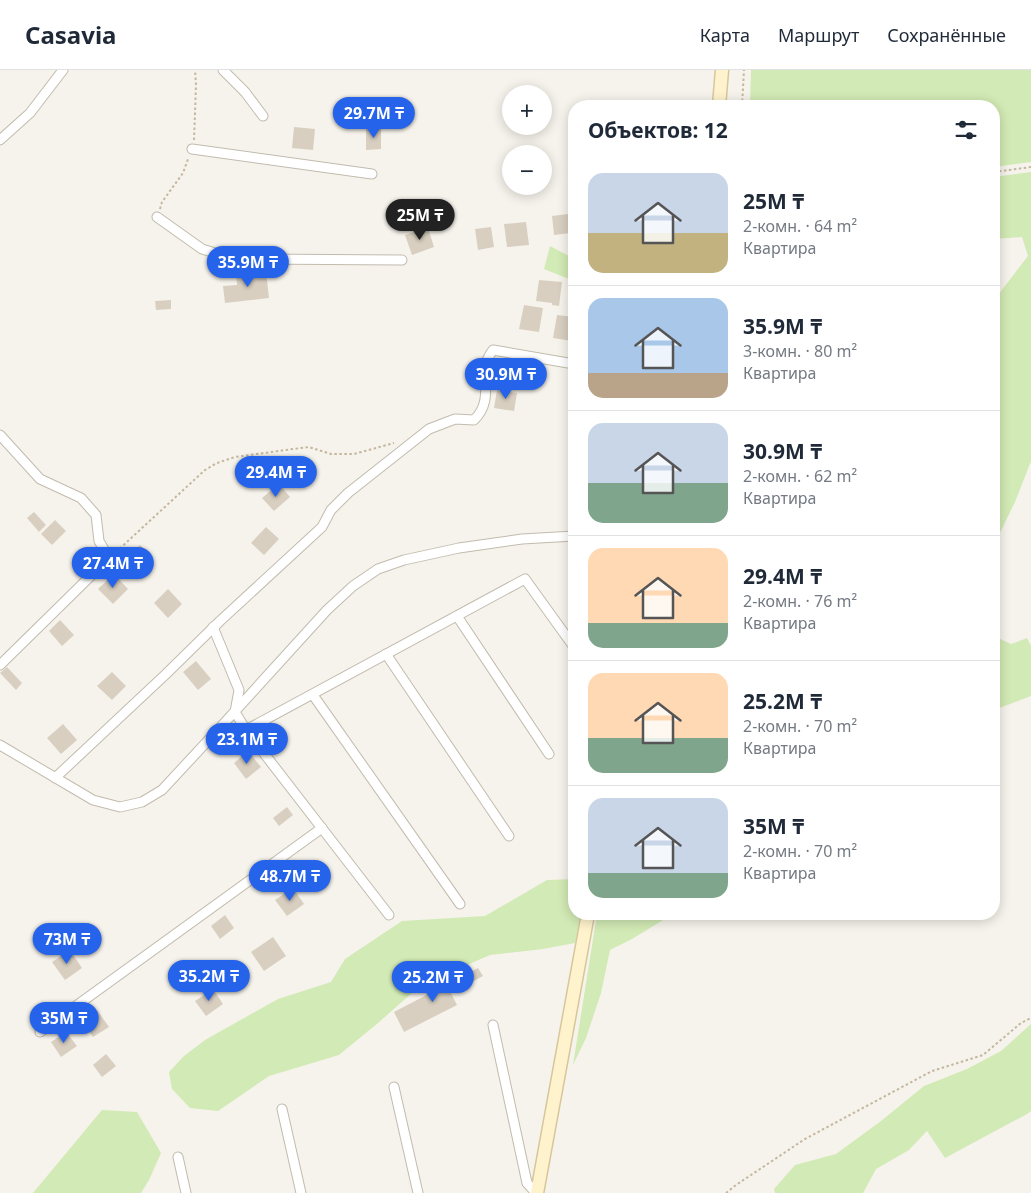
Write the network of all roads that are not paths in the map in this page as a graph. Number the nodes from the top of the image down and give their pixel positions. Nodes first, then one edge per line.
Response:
1 (63, 70) edge
2 (223, 70) edge
3 (722, 70) edge
4 (720, 100) edge
5 (263, 116) dead end
6 (0, 140) edge
7 (192, 149) dead end
8 (372, 174) dead end
9 (157, 217) dead end
10 (402, 260) dead end
11 (568, 363) edge
12 (0, 435) edge
13 (568, 536) edge
14 (457, 616) junction
15 (213, 627) junction
16 (568, 639) edge
17 (386, 654) junction
18 (0, 665) edge
19 (313, 695) junction
20 (235, 712) junction
21 (246, 730) junction
22 (0, 746) edge
23 (549, 754) dead end
24 (55, 778) junction
25 (322, 828) junction
26 (509, 836) dead end
27 (460, 904) dead end
28 (388, 915) dead end
29 (587, 920) edge
30 (493, 1025) dead end
31 (40, 1032) dead end
32 (394, 1087) dead end
33 (282, 1109) dead end
34 (178, 1157) dead end
35 (186, 1193) edge
36 (301, 1193) edge
37 (418, 1193) edge
38 (537, 1193) edge

1 - 6 street
2 - 5 street
3 - 4 street
7 - 8 street
9 - 10 street
11 - 15 street
12 - 18 street
13 - 20 street
14 - 16 street
14 - 17 street
14 - 23 street
15 - 20 street
15 - 24 street
17 - 19 street
17 - 26 street
19 - 21 street
19 - 27 street
20 - 21 street
20 - 24 street
21 - 25 street
22 - 24 street
25 - 28 street
25 - 31 street
29 - 38 street
30 - 38 street
32 - 37 street
33 - 36 street
34 - 35 street

